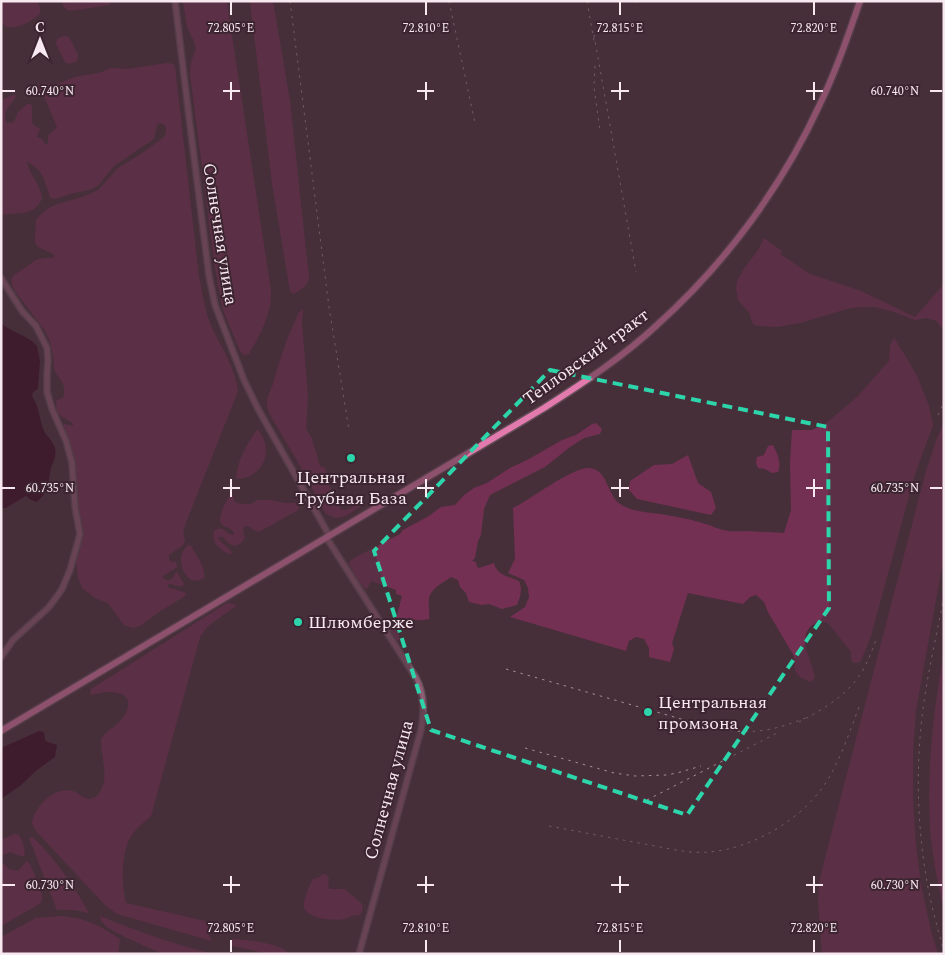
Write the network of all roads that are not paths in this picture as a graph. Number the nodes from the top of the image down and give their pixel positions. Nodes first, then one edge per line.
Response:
1 (176, 1) edge
2 (860, 1) edge
3 (1, 278) edge
4 (327, 536) junction
5 (1, 657) edge
6 (2, 728) edge
7 (359, 954) edge

1 - 4 street, Солнечная улица
2 - 4 main road, Тепловский тракт
3 - 5 street
4 - 6 main road, Тепловский тракт
4 - 7 street, Солнечная улица

